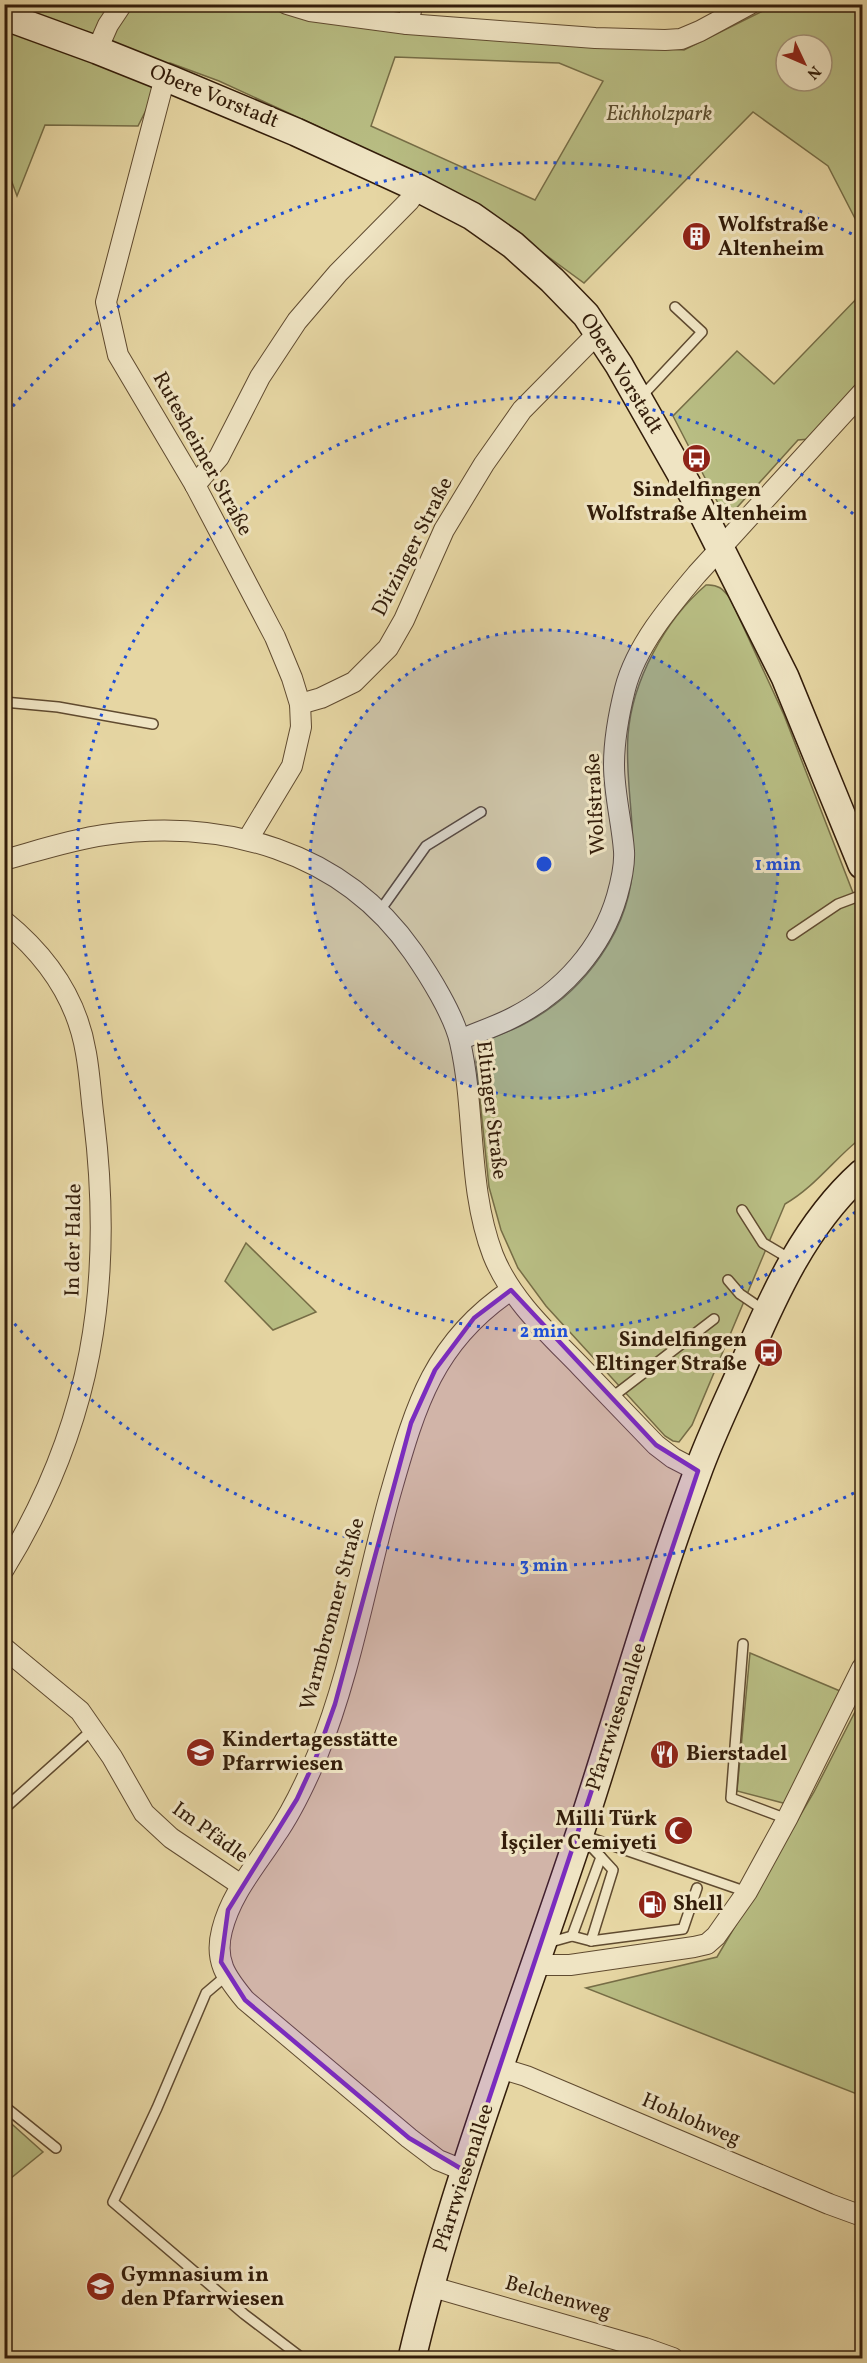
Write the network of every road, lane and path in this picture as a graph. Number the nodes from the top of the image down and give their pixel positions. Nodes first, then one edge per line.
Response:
1 (122, 4) edge
2 (287, 4) edge
3 (414, 4) edge
4 (750, 4) edge
5 (4, 16) edge
6 (407, 24) junction
7 (97, 50) junction
8 (165, 77) junction
9 (418, 188) junction
10 (675, 307) dead end
11 (598, 333) junction
12 (862, 393) edge
13 (639, 399) junction
14 (195, 485) junction
15 (721, 549) junction
16 (4, 702) edge
17 (300, 704) junction
18 (153, 724) dead end
19 (481, 812) dead end
20 (248, 839) junction
21 (4, 860) edge
22 (862, 865) edge
23 (862, 895) edge
24 (379, 912) junction
25 (4, 921) edge
26 (792, 935) dead end
27 (460, 1040) junction
28 (862, 1173) edge
29 (742, 1210) dead end
30 (793, 1261) junction
31 (728, 1280) dead end
32 (511, 1290) junction
33 (767, 1312) junction
34 (714, 1319) dead end
35 (611, 1398) junction
36 (698, 1471) junction
37 (4, 1569) edge
38 (742, 1644) dead end
39 (4, 1648) edge
40 (862, 1668) edge
41 (93, 1729) junction
42 (4, 1809) edge
43 (788, 1819) junction
44 (579, 1834) junction
45 (601, 1857) junction
46 (241, 1885) junction
47 (697, 1888) dead end
48 (747, 1892) junction
49 (572, 1936) junction
50 (591, 1941) junction
51 (538, 1953) junction
52 (226, 1976) junction
53 (500, 2058) junction
54 (4, 2106) edge
55 (56, 2148) dead end
56 (465, 2171) junction
57 (862, 2216) edge
58 (429, 2286) junction
59 (302, 2358) edge
60 (412, 2358) edge
61 (673, 2358) edge

1 - 7 street
2 - 6 street
3 - 6 street
4 - 6 street
5 - 7 main road, Obere Vorstadt
7 - 8 main road, Obere Vorstadt
8 - 9 main road, Obere Vorstadt
8 - 14 street, Rutesheimer Straße
9 - 11 main road, Obere Vorstadt
9 - 14 street
10 - 13 lane
11 - 13 main road, Obere Vorstadt
11 - 17 street, Ditzinger Straße
12 - 15 street, Wolfstraße
13 - 15 main road, Obere Vorstadt
14 - 17 street, Rutesheimer Straße
15 - 22 main road, Obere Vorstadt
15 - 27 street, Wolfstraße
16 - 18 lane
17 - 20 street, Rutesheimer Straße
19 - 24 lane
20 - 21 street, Eltinger Straße
20 - 24 street, Eltinger Straße
23 - 26 lane
24 - 27 street, Eltinger Straße
25 - 37 street, In der Halde
27 - 32 street, Eltinger Straße
28 - 30 main road, Pfarrwiesenallee
29 - 30 lane
30 - 33 main road, Pfarrwiesenallee
31 - 33 lane
32 - 35 street, Eltinger Straße
32 - 46 street, Warmbronner Straße
33 - 36 main road, Pfarrwiesenallee
34 - 35 lane
35 - 36 street, Eltinger Straße
36 - 44 main road, Pfarrwiesenallee
38 - 43 lane
39 - 41 street, Im Pfädle
40 - 43 street
41 - 42 lane
41 - 46 street, Im Pfädle
43 - 48 street
44 - 45 lane
44 - 48 lane
44 - 51 main road, Pfarrwiesenallee
45 - 49 lane
45 - 50 lane
46 - 52 street, Warmbronner Straße
47 - 50 lane
48 - 51 street
49 - 50 lane
49 - 51 lane
51 - 53 main road, Pfarrwiesenallee
52 - 56 street, Warmbronner Straße
52 - 59 lane
53 - 56 main road, Pfarrwiesenallee
53 - 57 street, Hohlohweg
54 - 55 lane
56 - 58 main road, Pfarrwiesenallee
58 - 60 main road, Pfarrwiesenallee
58 - 61 street, Belchenweg

